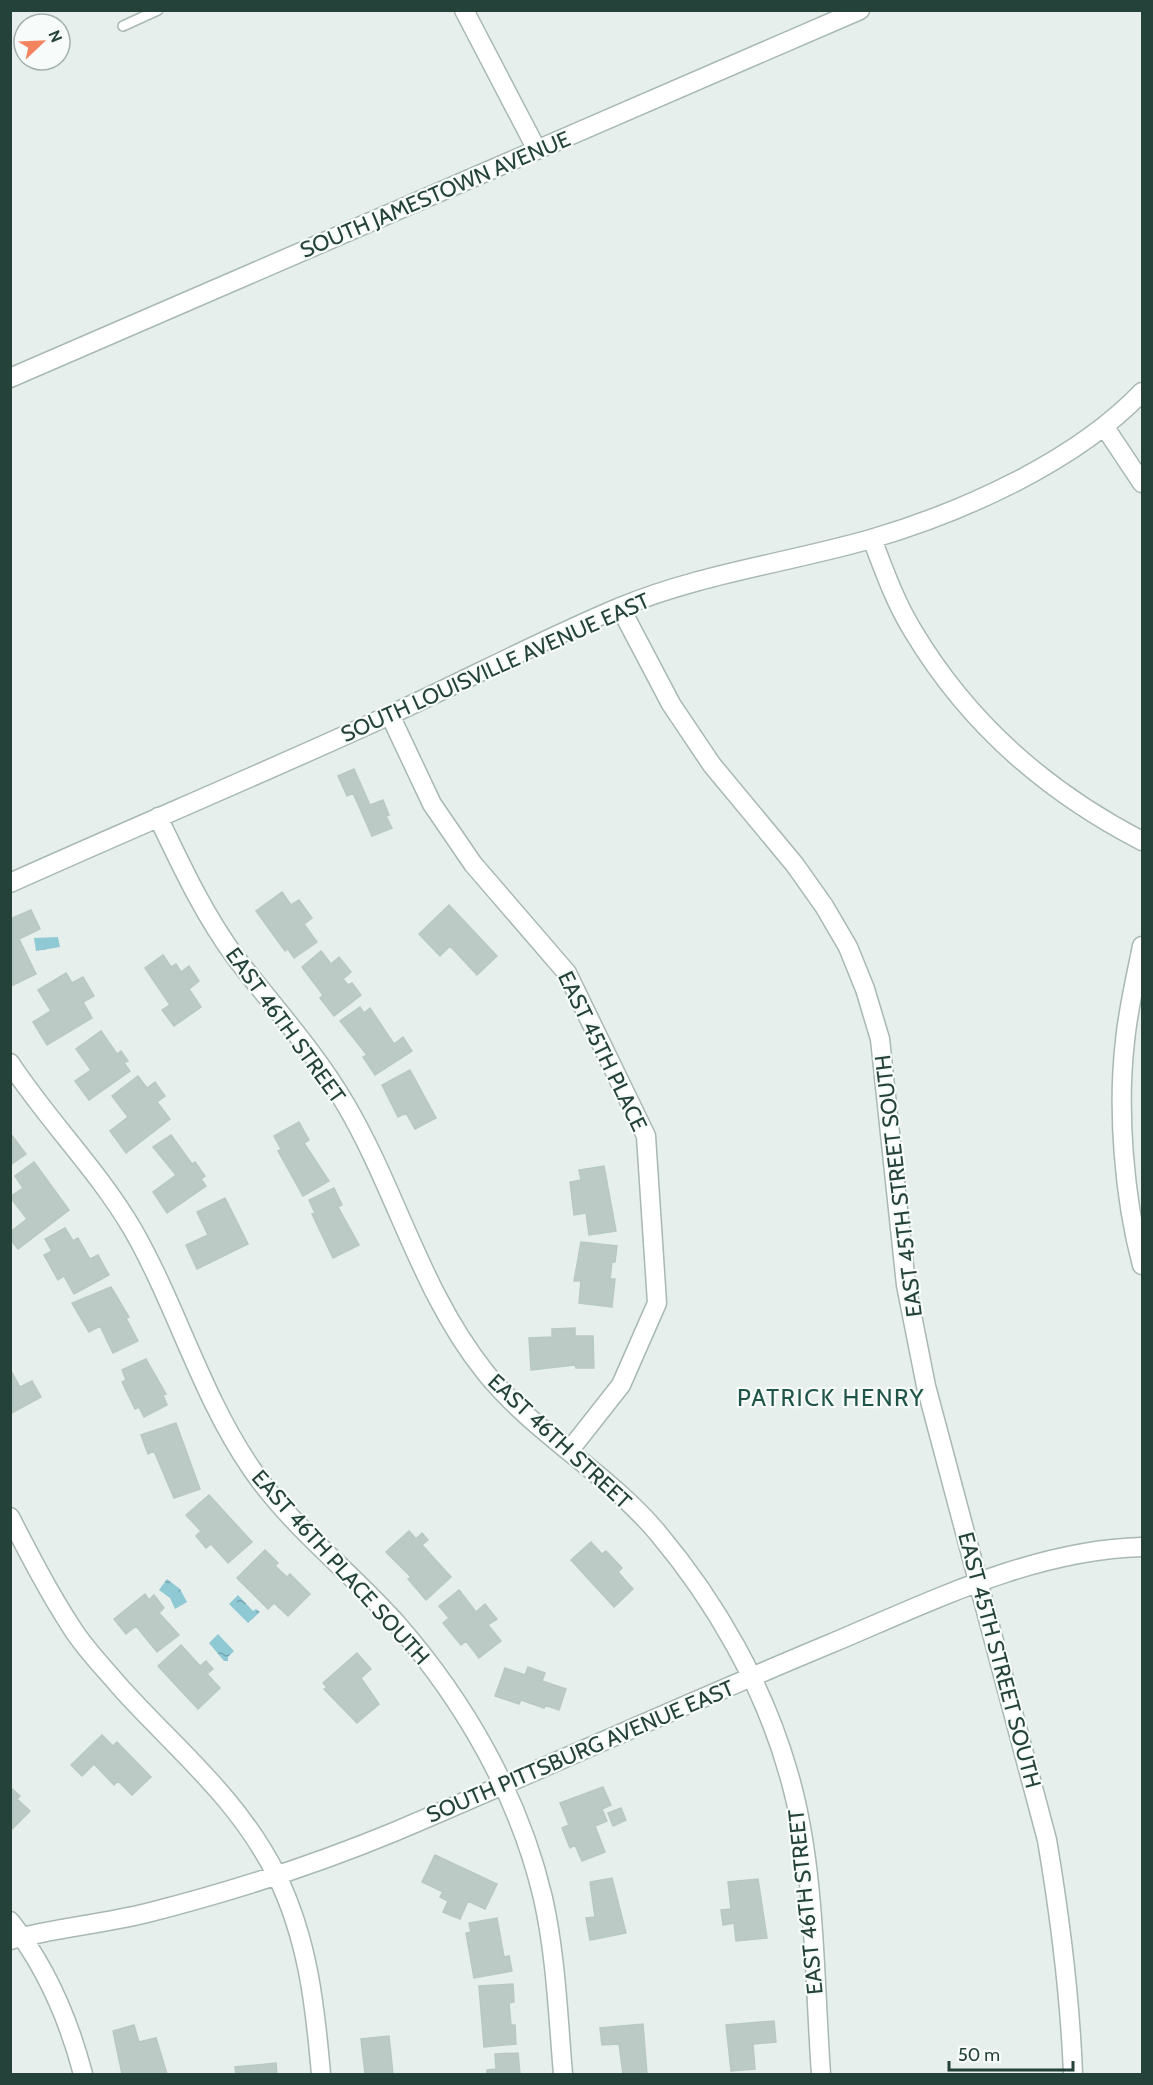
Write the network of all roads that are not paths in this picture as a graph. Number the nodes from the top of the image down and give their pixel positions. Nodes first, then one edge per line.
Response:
1 (158, 10) edge
2 (464, 10) edge
3 (860, 10) edge
4 (123, 26) dead end
5 (537, 150) junction
6 (10, 378) edge
7 (1143, 392) edge
8 (1104, 426) junction
9 (1143, 483) edge
10 (872, 539) junction
11 (620, 607) junction
12 (390, 715) junction
13 (158, 817) junction
14 (1143, 841) edge
15 (10, 883) edge
16 (1143, 945) edge
17 (10, 1063) edge
18 (1143, 1266) edge
19 (569, 1451) junction
20 (10, 1517) edge
21 (1143, 1547) edge
22 (980, 1581) junction
23 (751, 1677) junction
24 (504, 1783) junction
25 (276, 1875) junction
26 (10, 1921) edge
27 (17, 1939) edge
28 (83, 2074) edge
29 (321, 2074) edge
30 (563, 2074) edge
31 (821, 2074) edge
32 (1073, 2074) edge

1 - 4 lane
2 - 5 street
3 - 5 street, SOUTH JAMESTOWN AVENUE
5 - 6 street, SOUTH JAMESTOWN AVENUE
7 - 8 street, SOUTH LOUISVILLE AVENUE EAST
8 - 9 street
8 - 10 street, SOUTH LOUISVILLE AVENUE EAST
10 - 11 street, SOUTH LOUISVILLE AVENUE EAST
10 - 14 street
11 - 12 street, SOUTH LOUISVILLE AVENUE EAST
11 - 22 street, EAST 45TH STREET SOUTH
12 - 13 street, SOUTH LOUISVILLE AVENUE EAST
12 - 19 street, EAST 45TH PLACE
13 - 15 street, SOUTH LOUISVILLE AVENUE EAST
13 - 19 street, EAST 46TH STREET
16 - 18 street
17 - 24 street, EAST 46TH PLACE SOUTH
19 - 23 street, EAST 46TH STREET
20 - 25 street
21 - 22 street, SOUTH PITTSBURG AVENUE EAST
22 - 23 street, SOUTH PITTSBURG AVENUE EAST
22 - 32 street, EAST 45TH STREET SOUTH
23 - 24 street, SOUTH PITTSBURG AVENUE EAST
23 - 31 street, EAST 46TH STREET
24 - 25 street, SOUTH PITTSBURG AVENUE EAST
24 - 30 street, EAST 46TH PLACE SOUTH
25 - 27 street, SOUTH PITTSBURG AVENUE EAST
25 - 29 street
26 - 27 street
27 - 28 street

